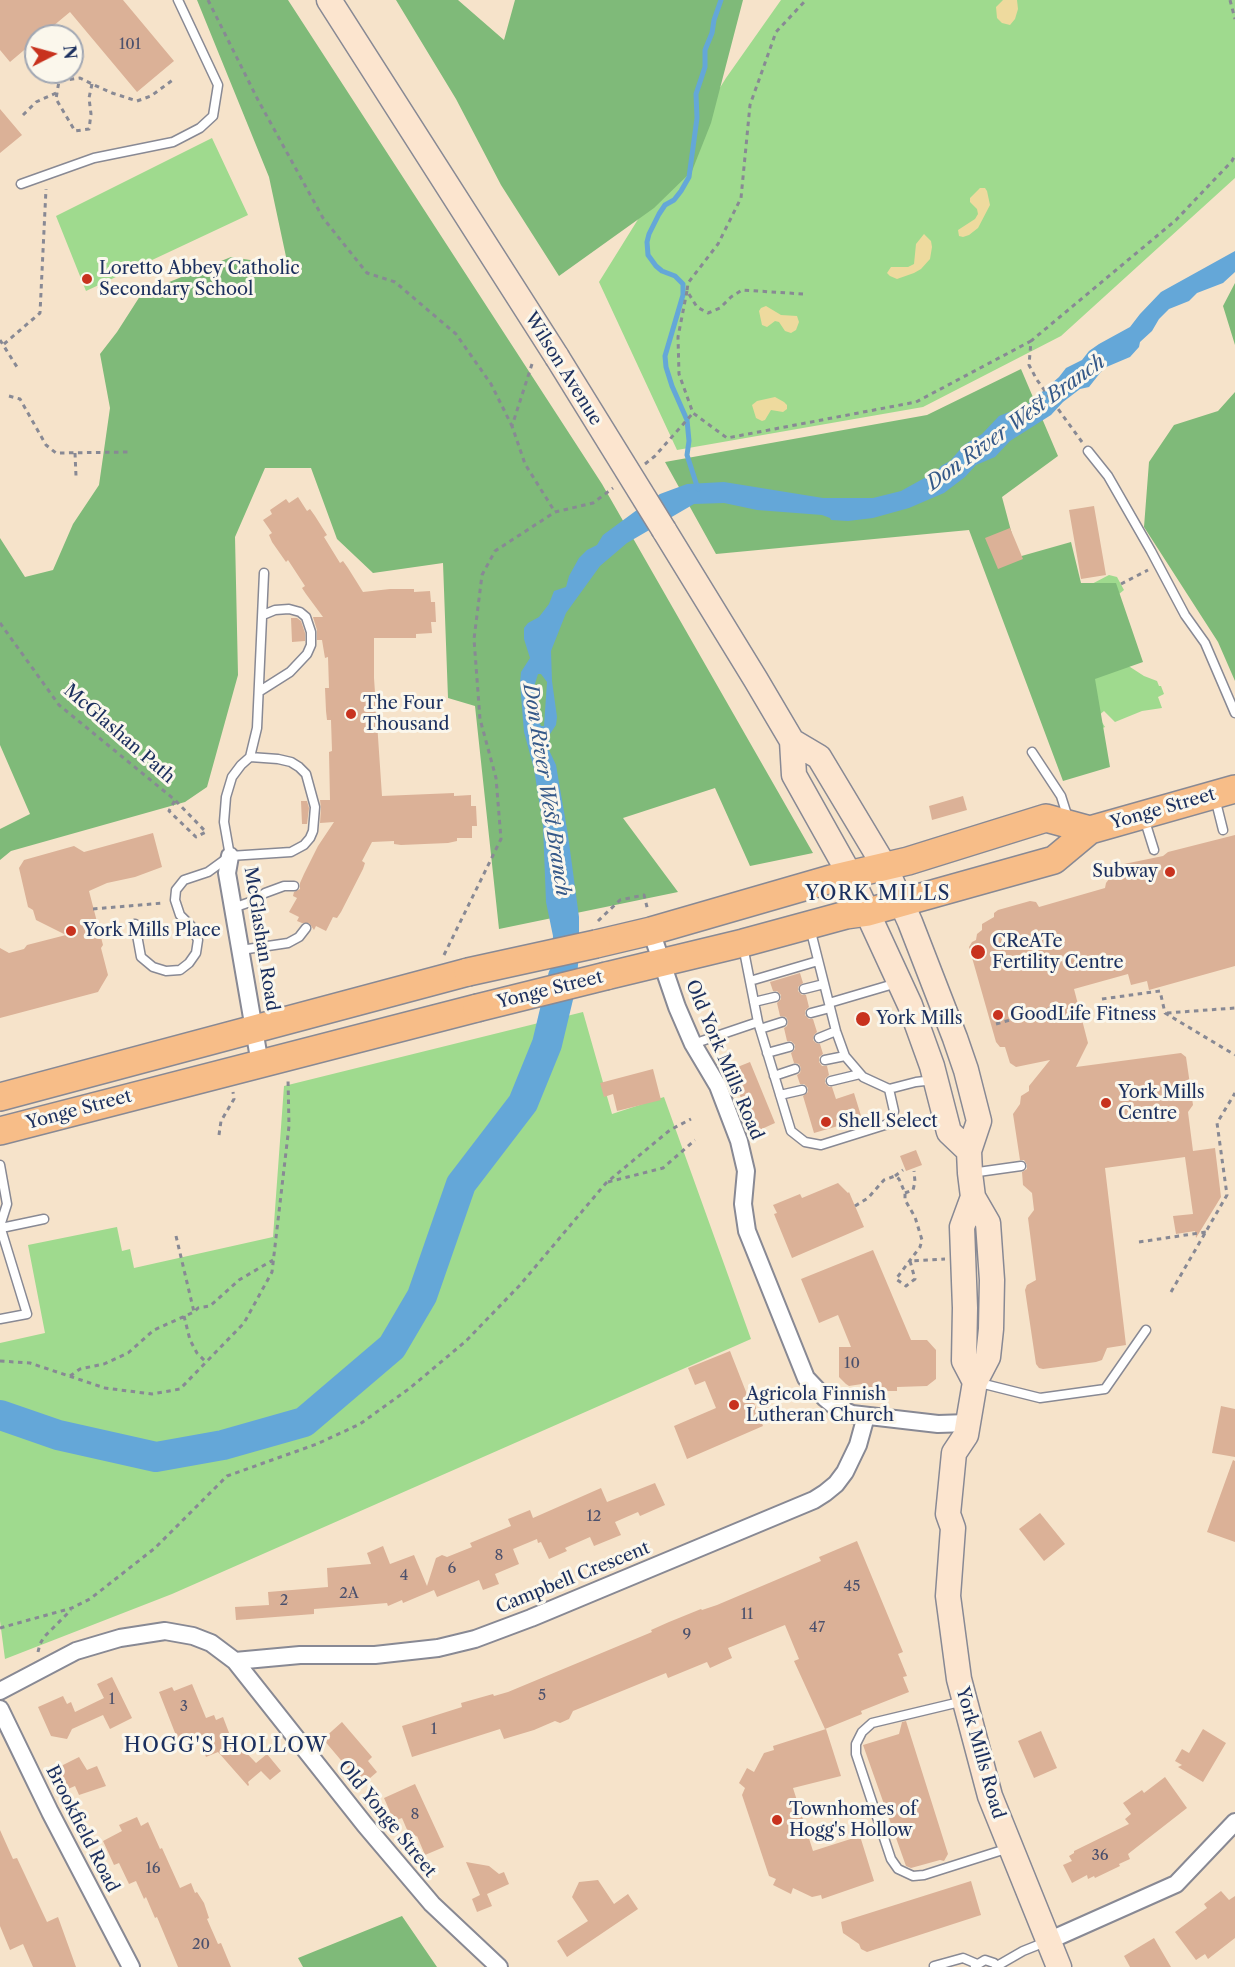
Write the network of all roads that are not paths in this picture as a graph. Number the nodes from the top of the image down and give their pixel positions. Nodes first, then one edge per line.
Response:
1 (178, 0) edge
2 (329, 0) edge
3 (21, 184) dead end
4 (1088, 451) road end
5 (264, 573) dead end
6 (263, 615) junction
7 (260, 692) junction
8 (1235, 713) edge
9 (792, 741) junction
10 (1032, 752) dead end
11 (250, 757) junction
12 (1224, 792) edge
13 (1143, 814) junction
14 (1080, 827) junction
15 (1223, 830) dead end
16 (1154, 850) dead end
17 (230, 856) junction
18 (885, 867) junction
19 (850, 875) junction
20 (294, 886) dead end
21 (902, 903) junction
22 (233, 908) junction
23 (868, 912) junction
24 (650, 922) junction
25 (135, 924) dead end
26 (809, 924) junction
27 (306, 928) dead end
28 (742, 943) junction
29 (241, 950) junction
30 (818, 961) junction
31 (663, 963) junction
32 (750, 981) junction
33 (900, 982) junction
34 (824, 984) junction
35 (804, 989) dead end
36 (775, 996) dead end
37 (754, 1002) junction
38 (829, 1006) junction
39 (811, 1013) dead end
40 (782, 1022) dead end
41 (759, 1025) junction
42 (255, 1029) junction
43 (836, 1031) junction
44 (819, 1038) dead end
45 (693, 1044) junction
46 (789, 1047) dead end
47 (767, 1053) junction
48 (845, 1056) junction
49 (825, 1060) dead end
50 (263, 1067) junction
51 (795, 1069) dead end
52 (860, 1074) junction
53 (774, 1076) junction
54 (935, 1080) junction
55 (831, 1082) dead end
56 (890, 1089) junction
57 (801, 1090) dead end
58 (780, 1095) junction
59 (0, 1097) edge
60 (0, 1131) edge
61 (970, 1162) junction
62 (0, 1165) edge
63 (1021, 1166) dead end
64 (44, 1219) dead end
65 (0, 1226) edge
66 (0, 1318) edge
67 (1146, 1330) dead end
68 (975, 1382) junction
69 (866, 1416) junction
70 (967, 1429) junction
71 (235, 1661) junction
72 (0, 1691) edge
73 (964, 1701) junction
74 (0, 1709) edge
75 (1235, 1822) edge
76 (1010, 1848) junction
77 (1048, 1941) junction
78 (975, 1965) edge
79 (934, 1966) edge
80 (131, 1967) edge
81 (500, 1967) edge
82 (998, 1967) edge
83 (1059, 1967) edge

1 - 3 lane
2 - 9 main road, Wilson Avenue, bridge
4 - 8 lane
5 - 6 lane
6 - 7 lane
6 - 7 lane
7 - 11 lane
9 - 18 main road, Wilson Avenue
9 - 19 main road, Wilson Avenue
10 - 14 lane
11 - 17 lane
11 - 17 lane
12 - 13 main road, Yonge Street
12 - 15 lane
13 - 14 main road, Yonge Street
13 - 16 lane
14 - 18 main road, Yonge Street
14 - 21 main road, Yonge Street
17 - 22 street, McGlashan Road
17 - 25 lane
18 - 19 main road, Yonge Street
18 - 21 main road, Wilson Avenue
19 - 23 main road, Wilson Avenue
19 - 24 main road, Yonge Street
20 - 22 lane
21 - 23 main road, Yonge Street
21 - 61 main road
22 - 29 street, McGlashan Road
23 - 26 main road, Yonge Street
23 - 33 main road
24 - 31 street, Old York Mills Road
24 - 42 main road, Yonge Street, bridge
26 - 28 main road, Yonge Street
26 - 30 lane
27 - 29 lane
28 - 31 main road, Yonge Street
28 - 32 lane
29 - 42 street, McGlashan Road
30 - 32 lane
30 - 34 lane
31 - 45 street, Old York Mills Road
31 - 50 main road, Yonge Street, bridge
32 - 37 lane
33 - 38 lane
33 - 54 main road
34 - 35 lane
34 - 38 lane
36 - 37 lane
37 - 41 lane
38 - 39 lane
38 - 43 lane
40 - 41 lane
41 - 45 lane
41 - 47 lane
42 - 50 street, McGlashan Road
42 - 59 main road, Yonge Street
43 - 44 lane
43 - 48 lane
45 - 69 street, Old York Mills Road
46 - 47 lane
47 - 53 lane
48 - 49 lane
48 - 52 lane
50 - 60 main road, Yonge Street
51 - 53 lane
52 - 55 lane
52 - 56 lane
53 - 58 lane
54 - 56 lane
54 - 61 main road
56 - 58 lane
57 - 58 lane
61 - 63 lane
61 - 68 main road
62 - 65 lane
64 - 65 lane
65 - 66 lane
67 - 68 lane
68 - 70 main road, York Mills Road
69 - 70 street, Old York Mills Road
69 - 71 street, Campbell Crescent
70 - 73 main road, York Mills Road
71 - 72 street, Old Yonge Street
71 - 81 street, Old Yonge Street
73 - 76 main road, York Mills Road
73 - 76 lane
74 - 80 street, Brookfield Road
75 - 77 street
76 - 77 main road, York Mills Road
77 - 82 lane
77 - 83 main road, York Mills Road
78 - 79 lane
78 - 82 lane

